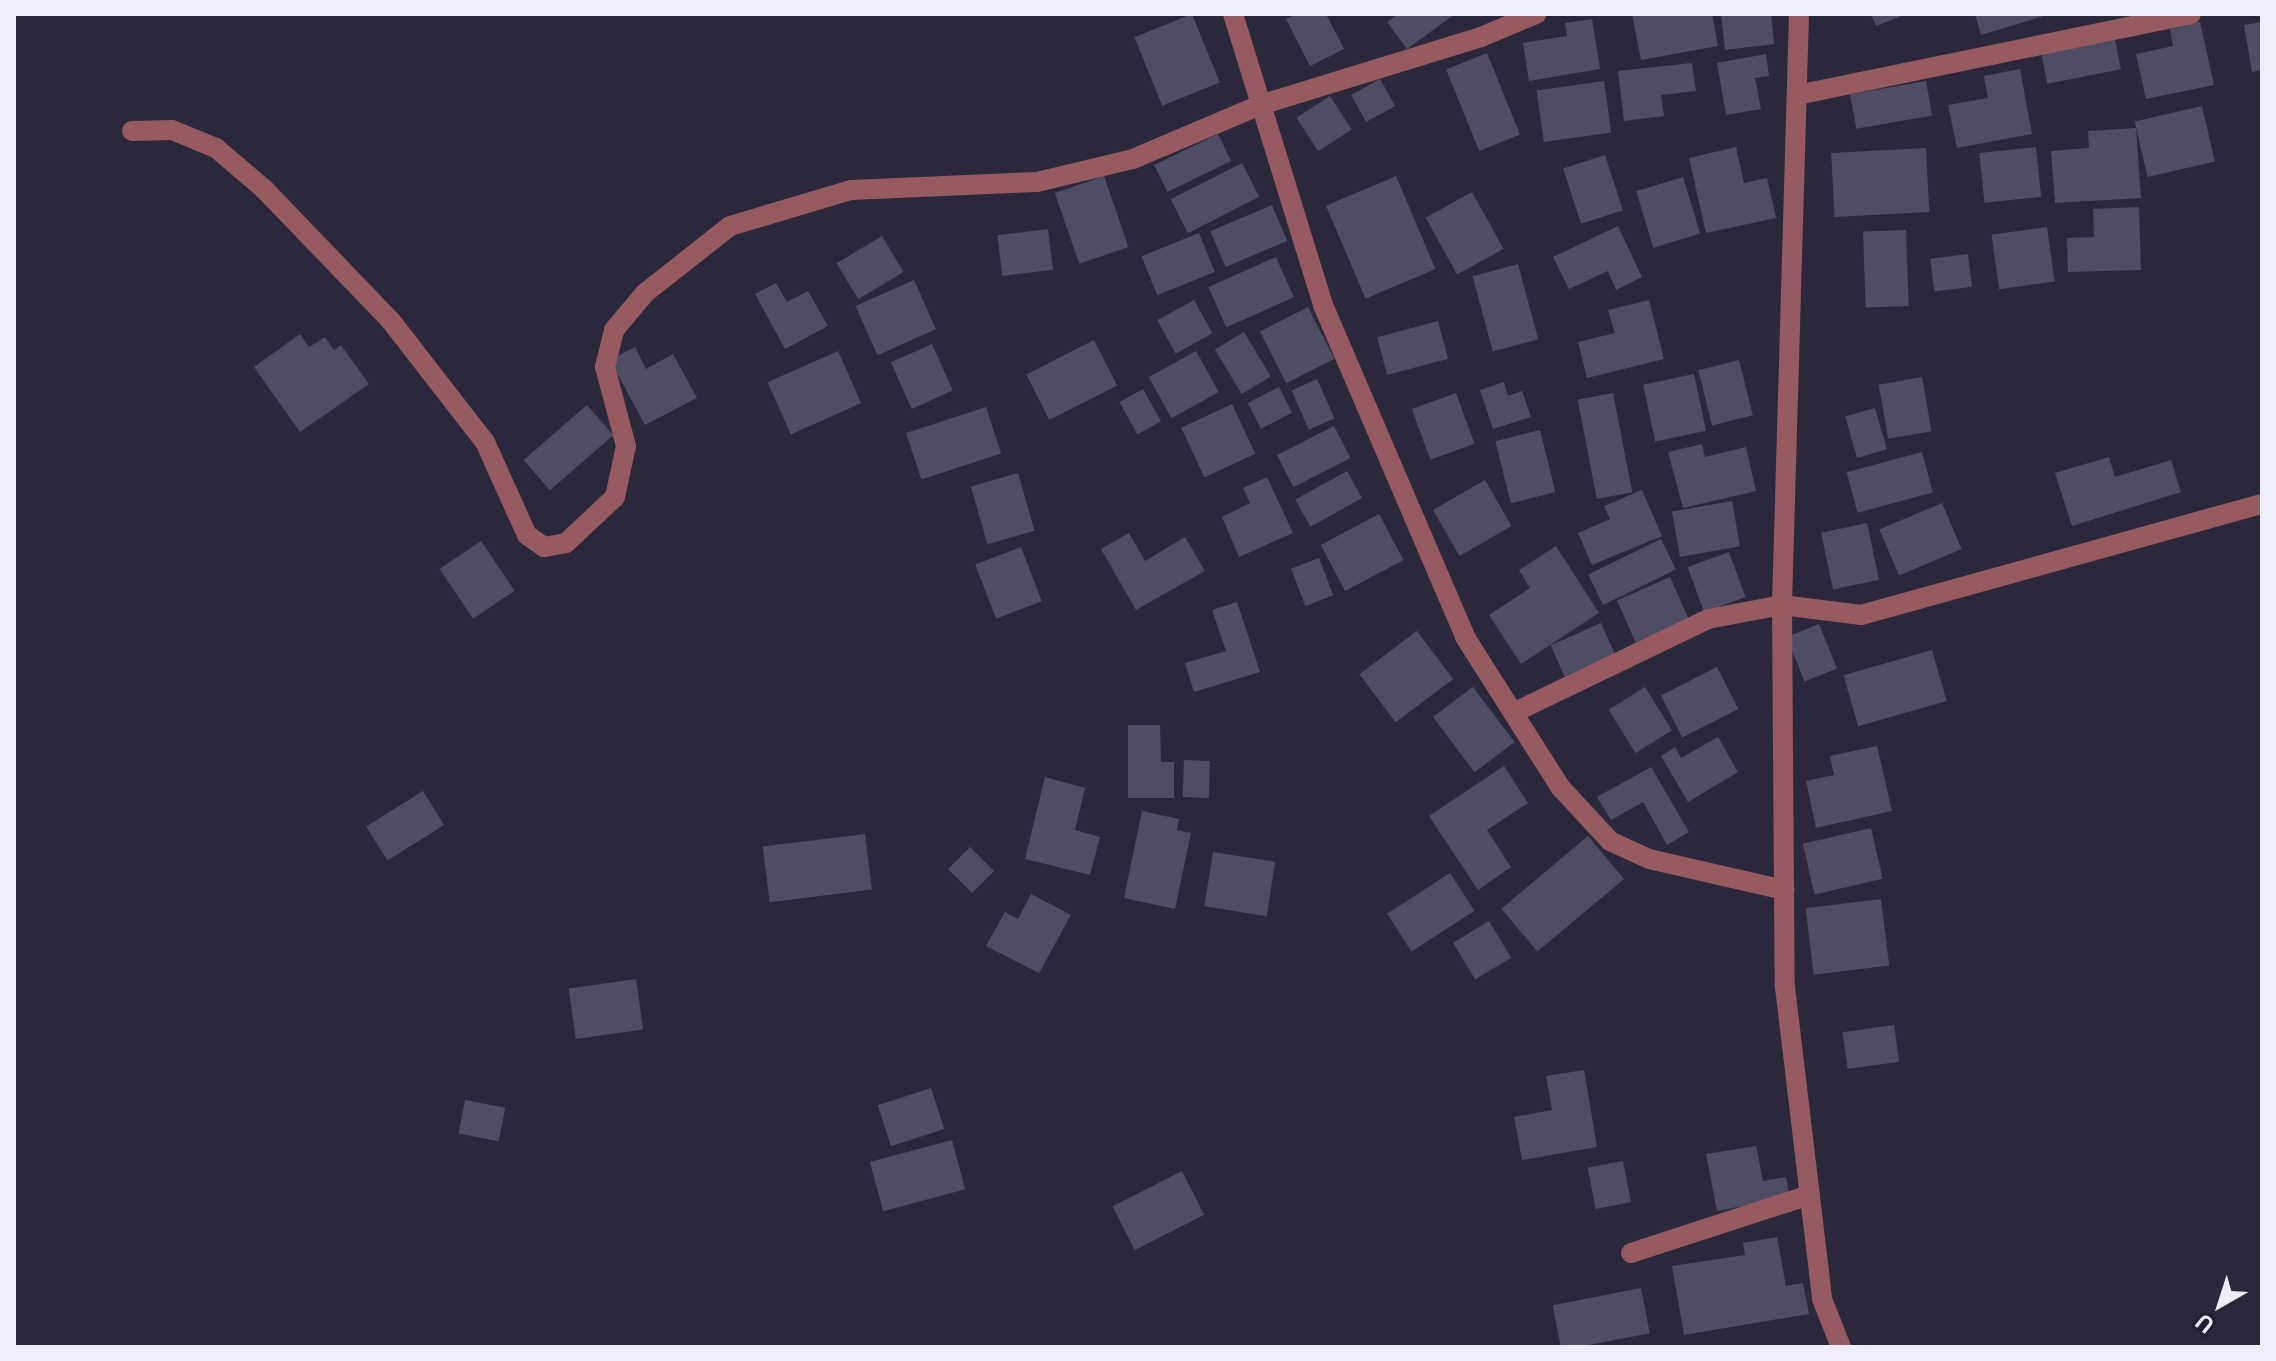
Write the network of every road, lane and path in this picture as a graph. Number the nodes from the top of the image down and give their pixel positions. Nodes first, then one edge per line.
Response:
1 (1233, 14) edge
2 (1799, 14) edge
3 (2191, 14) edge
4 (1531, 15) edge
5 (1797, 95) junction
6 (1260, 105) junction
7 (132, 131) dead end
8 (2262, 504) edge
9 (1782, 605) junction
10 (1513, 713) junction
11 (1784, 890) junction
12 (1810, 1195) junction
13 (1631, 1253) dead end
14 (1841, 1347) edge

1 - 6 street
2 - 5 street
3 - 5 street
4 - 6 street
5 - 9 street
6 - 7 street
6 - 10 street
8 - 9 street
9 - 10 street
9 - 11 street
10 - 11 street
11 - 12 street
12 - 13 street
12 - 14 street

